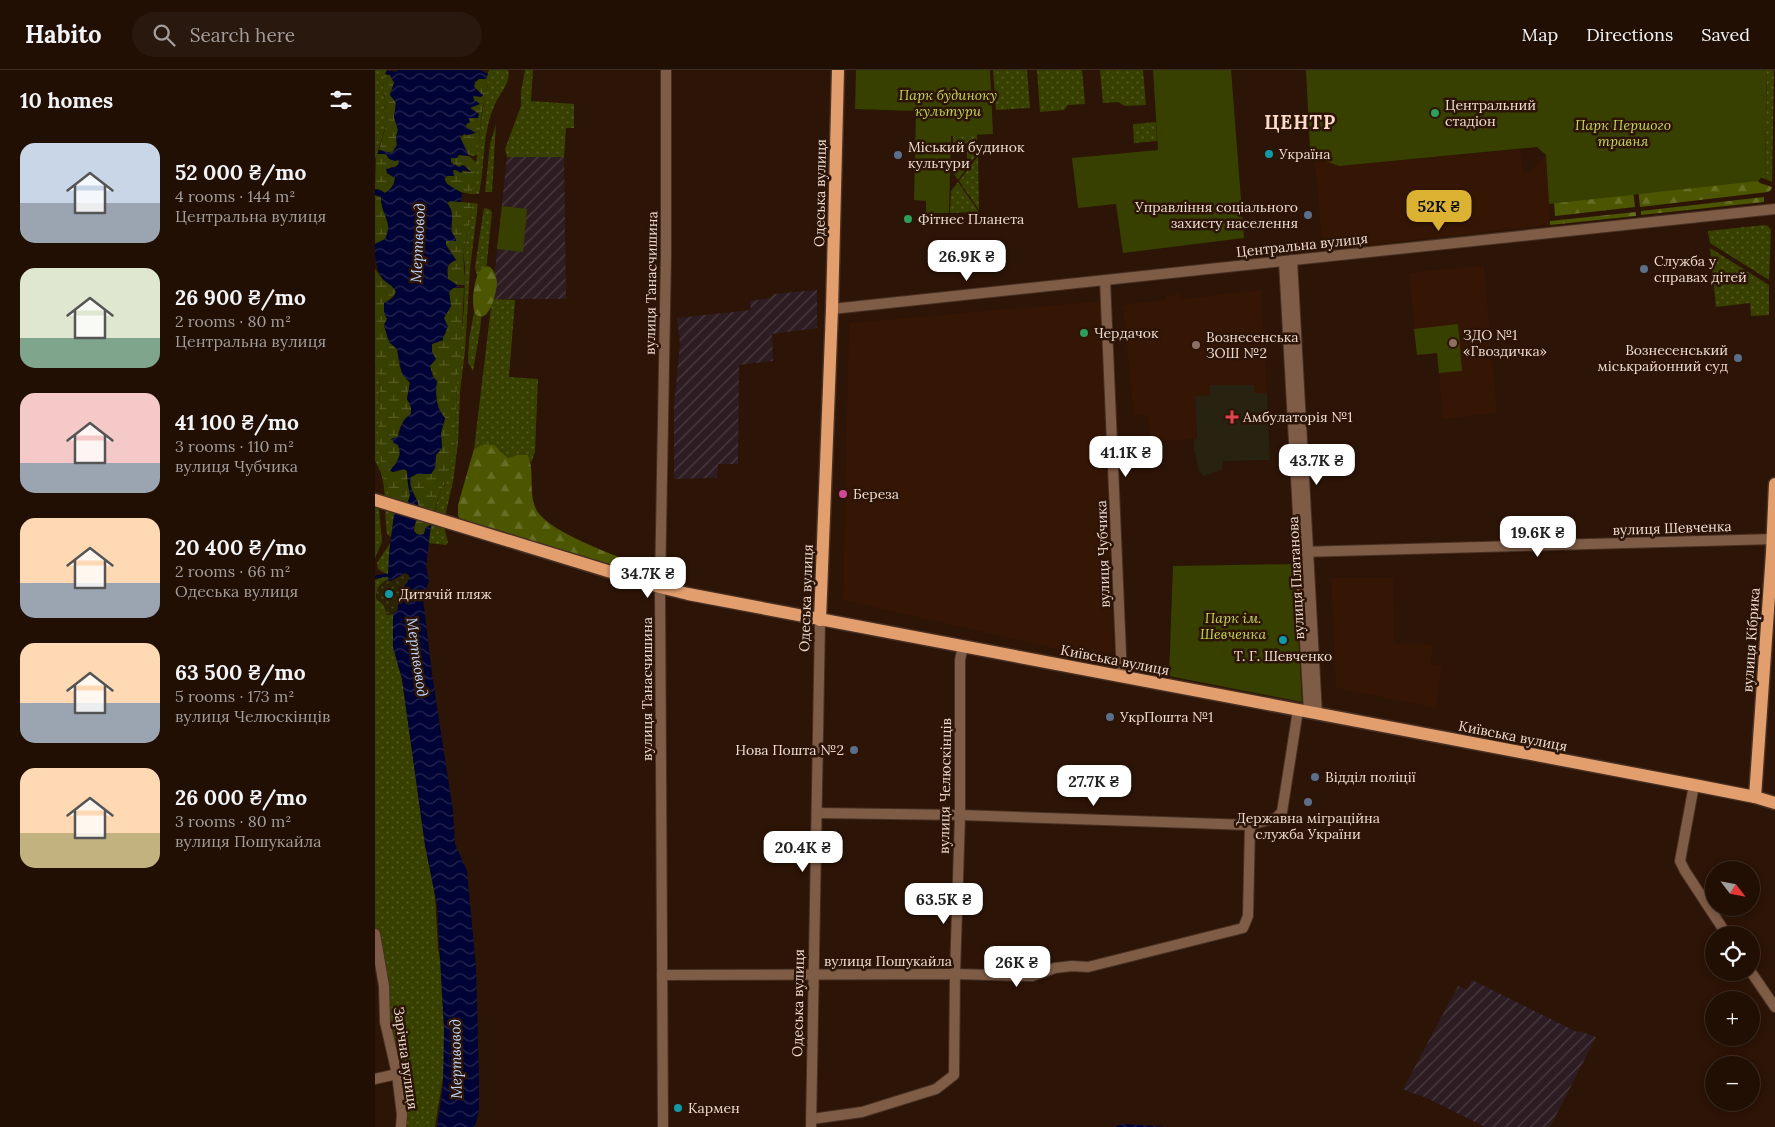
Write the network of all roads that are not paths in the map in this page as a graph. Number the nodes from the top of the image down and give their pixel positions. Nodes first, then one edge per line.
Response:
1 (666, 70) edge
2 (838, 70) edge
3 (1775, 209) edge
4 (1288, 261) junction
5 (1105, 280) junction
6 (832, 309) junction
7 (1775, 484) edge
8 (375, 500) edge
9 (1774, 539) edge
10 (1304, 552) junction
11 (660, 587) junction
12 (820, 620) junction
13 (963, 646) junction
14 (1122, 677) junction
15 (1308, 712) junction
16 (1694, 785) junction
17 (1755, 798) junction
18 (1775, 804) edge
19 (817, 813) junction
20 (960, 815) junction
21 (1250, 825) junction
22 (1721, 926) edge
23 (375, 934) edge
24 (662, 974) junction
25 (955, 974) junction
26 (813, 975) junction
27 (1757, 981) edge
28 (1775, 1007) edge
29 (397, 1074) junction
30 (375, 1078) edge
31 (811, 1123) edge
32 (401, 1127) edge
33 (663, 1127) edge

1 - 11 street, вулиця Танасчишина
2 - 6 main road, Одеська вулиця
3 - 4 street, Центральна вулиця
4 - 5 street, Центральна вулиця
4 - 10 street, вулиця Платанова
5 - 6 street, Центральна вулиця
5 - 14 street, вулиця Чубчика
6 - 12 main road, Одеська вулиця
7 - 9 main road, вулиця Кібрика
8 - 11 main road, Київська вулиця
9 - 10 street, вулиця Шевченка
9 - 17 main road, вулиця Кібрика
10 - 15 street, вулиця Платанова
11 - 12 main road, Київська вулиця
11 - 24 street, вулиця Танасчишина
12 - 13 main road, Київська вулиця
12 - 19 street, Одеська вулиця
13 - 14 main road, Київська вулиця
13 - 20 street, вулиця Челюскінців
14 - 15 main road, Київська вулиця
15 - 16 main road, Київська вулиця
15 - 21 street, вулиця Платанова
16 - 17 main road, Київська вулиця
16 - 22 street
17 - 18 main road, Київська вулиця
19 - 20 street
19 - 26 street, Одеська вулиця
20 - 21 street
20 - 25 street, вулиця Челюскінців
21 - 25 street, вулиця Пошукайла
23 - 29 street, Зарічна вулиця
24 - 26 street, вулиця Пошукайла
24 - 33 street, вулиця Танасчишина
25 - 26 street, вулиця Пошукайла
25 - 31 street, вулиця Челюскінців
26 - 31 street, Одеська вулиця
27 - 28 street
29 - 30 street
29 - 32 street, Зарічна вулиця

